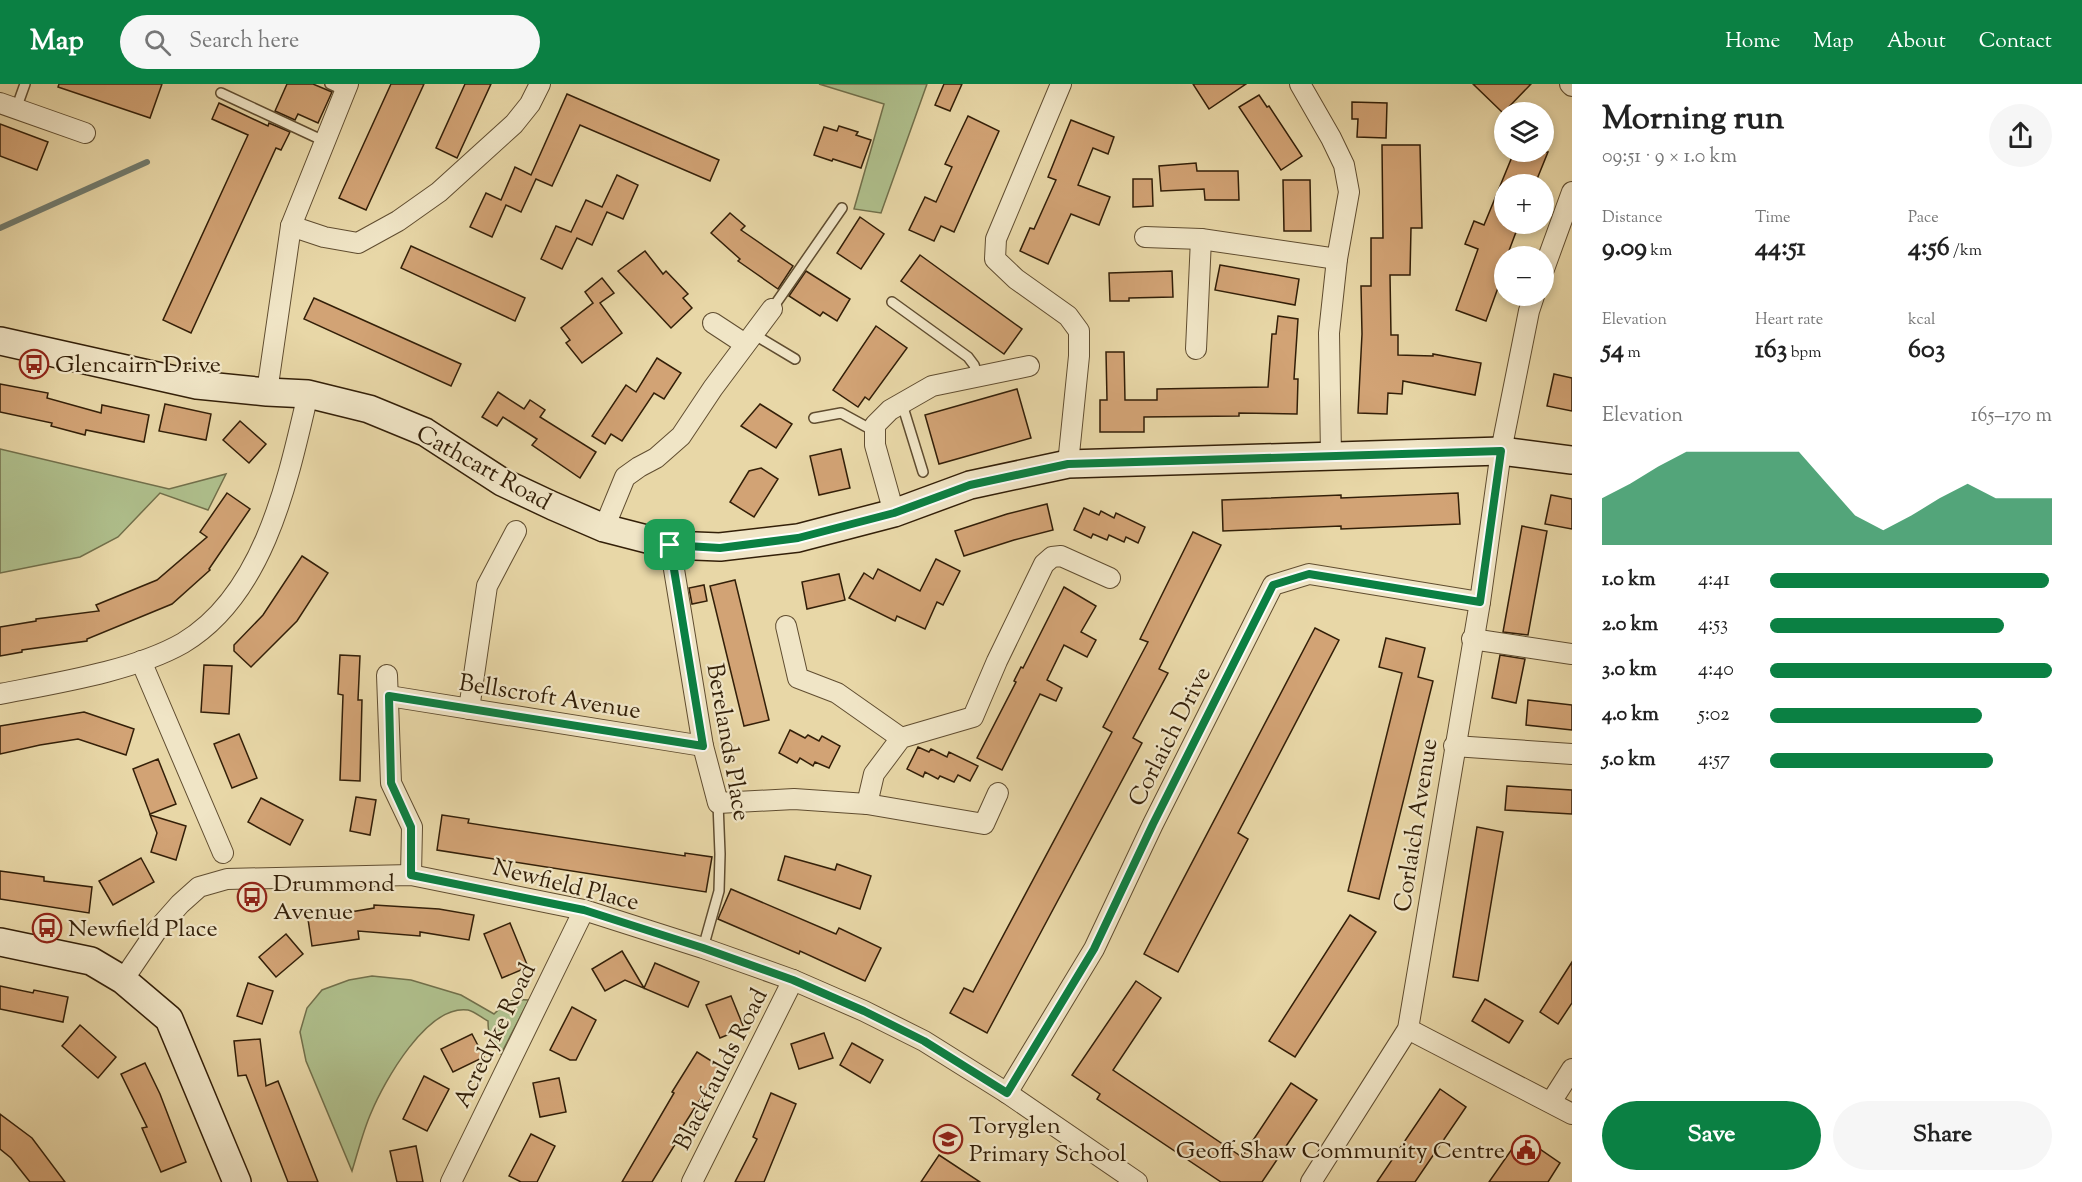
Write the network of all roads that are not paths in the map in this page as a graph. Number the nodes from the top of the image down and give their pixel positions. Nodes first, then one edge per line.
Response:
1 (25, 84) edge
2 (540, 84) edge
3 (1061, 84) edge
4 (1300, 84) edge
5 (341, 86) edge
6 (221, 93) dead end
7 (8, 106) edge
8 (85, 133) dead end
9 (324, 141) junction
10 (1572, 192) edge
11 (842, 208) dead end
12 (291, 226) junction
13 (1145, 237) dead end
14 (1201, 238) junction
15 (1552, 246) edge
16 (1338, 259) junction
17 (892, 302) dead end
18 (1531, 306) edge
19 (772, 309) joint
20 (713, 323) dead end
21 (749, 339) junction
22 (0, 341) edge
23 (1196, 349) dead end
24 (795, 359) dead end
25 (1029, 366) dead end
26 (978, 377) junction
27 (267, 393) junction
28 (308, 394) junction
29 (902, 404) junction
30 (814, 418) dead end
31 (874, 431) junction
32 (1501, 451) junction
33 (1331, 456) junction
34 (1572, 460) edge
35 (1068, 464) junction
36 (923, 472) dead end
37 (894, 513) junction
38 (604, 528) junction
39 (516, 531) dead end
40 (670, 545) junction
41 (1110, 578) dead end
42 (1480, 602) junction
43 (786, 626) dead end
44 (1472, 639) junction
45 (1572, 654) edge
46 (141, 661) junction
47 (387, 675) dead end
48 (0, 694) edge
49 (389, 696) junction
50 (469, 709) junction
51 (901, 738) junction
52 (703, 746) junction
53 (1454, 746) junction
54 (1572, 754) edge
55 (998, 793) dead end
56 (718, 803) junction
57 (867, 804) junction
58 (223, 853) dead end
59 (411, 875) junction
60 (584, 910) junction
61 (0, 942) edge
62 (703, 948) junction
63 (123, 980) junction
64 (793, 980) junction
65 (1408, 1029) junction
66 (1572, 1069) edge
67 (1007, 1093) junction
68 (1551, 1102) junction
69 (1572, 1114) edge
70 (237, 1182) edge
71 (451, 1182) edge
72 (692, 1182) edge
73 (1137, 1182) edge
74 (1311, 1182) edge

1 - 7 lane
2 - 12 street
3 - 35 street
4 - 16 street
5 - 9 street
6 - 9 lane
7 - 8 street
9 - 12 street
10 - 15 street
11 - 19 lane
12 - 27 street
13 - 14 street
14 - 16 street
14 - 23 street
16 - 33 street
17 - 26 lane
18 - 32 street, Corlaich Avenue
19 - 21 street
20 - 21 street
21 - 24 lane
21 - 38 street
22 - 27 street, Cathcart Road
25 - 26 street
26 - 29 street
27 - 28 street, Cathcart Road
28 - 38 street, Cathcart Road
28 - 46 street
29 - 31 street
29 - 36 lane
30 - 31 lane
31 - 37 street
32 - 33 street, Cathcart Road
32 - 34 street, Cathcart Road
32 - 42 street, Corlaich Avenue
33 - 35 street, Cathcart Road
35 - 37 street, Cathcart Road
37 - 40 street, Cathcart Road
38 - 40 street, Cathcart Road
39 - 50 street
40 - 52 street, Berelands Place
41 - 51 street
42 - 44 street, Corlaich Avenue
42 - 67 street, Corlaich Drive
43 - 51 street
44 - 45 street
44 - 53 street, Corlaich Avenue
46 - 48 street
46 - 58 street
47 - 49 street
49 - 50 street, Bellscroft Avenue
49 - 59 street
50 - 52 street, Bellscroft Avenue
51 - 57 street
52 - 56 street, Berelands Place
53 - 54 street
53 - 65 street, Corlaich Avenue
55 - 57 street
56 - 57 street
56 - 62 lane, Berelands Place
59 - 60 street, Newfield Place
59 - 63 street, Newfield Place
60 - 62 street, Newfield Place
60 - 71 street, Acredyke Road
61 - 63 street
62 - 64 street, Newfield Place
63 - 70 street
64 - 67 street, Newfield Place
64 - 72 street, Blackfaulds Road
65 - 68 street
65 - 74 street, Corlaich Avenue
66 - 68 street
67 - 73 street, Newfield Place
68 - 69 street

